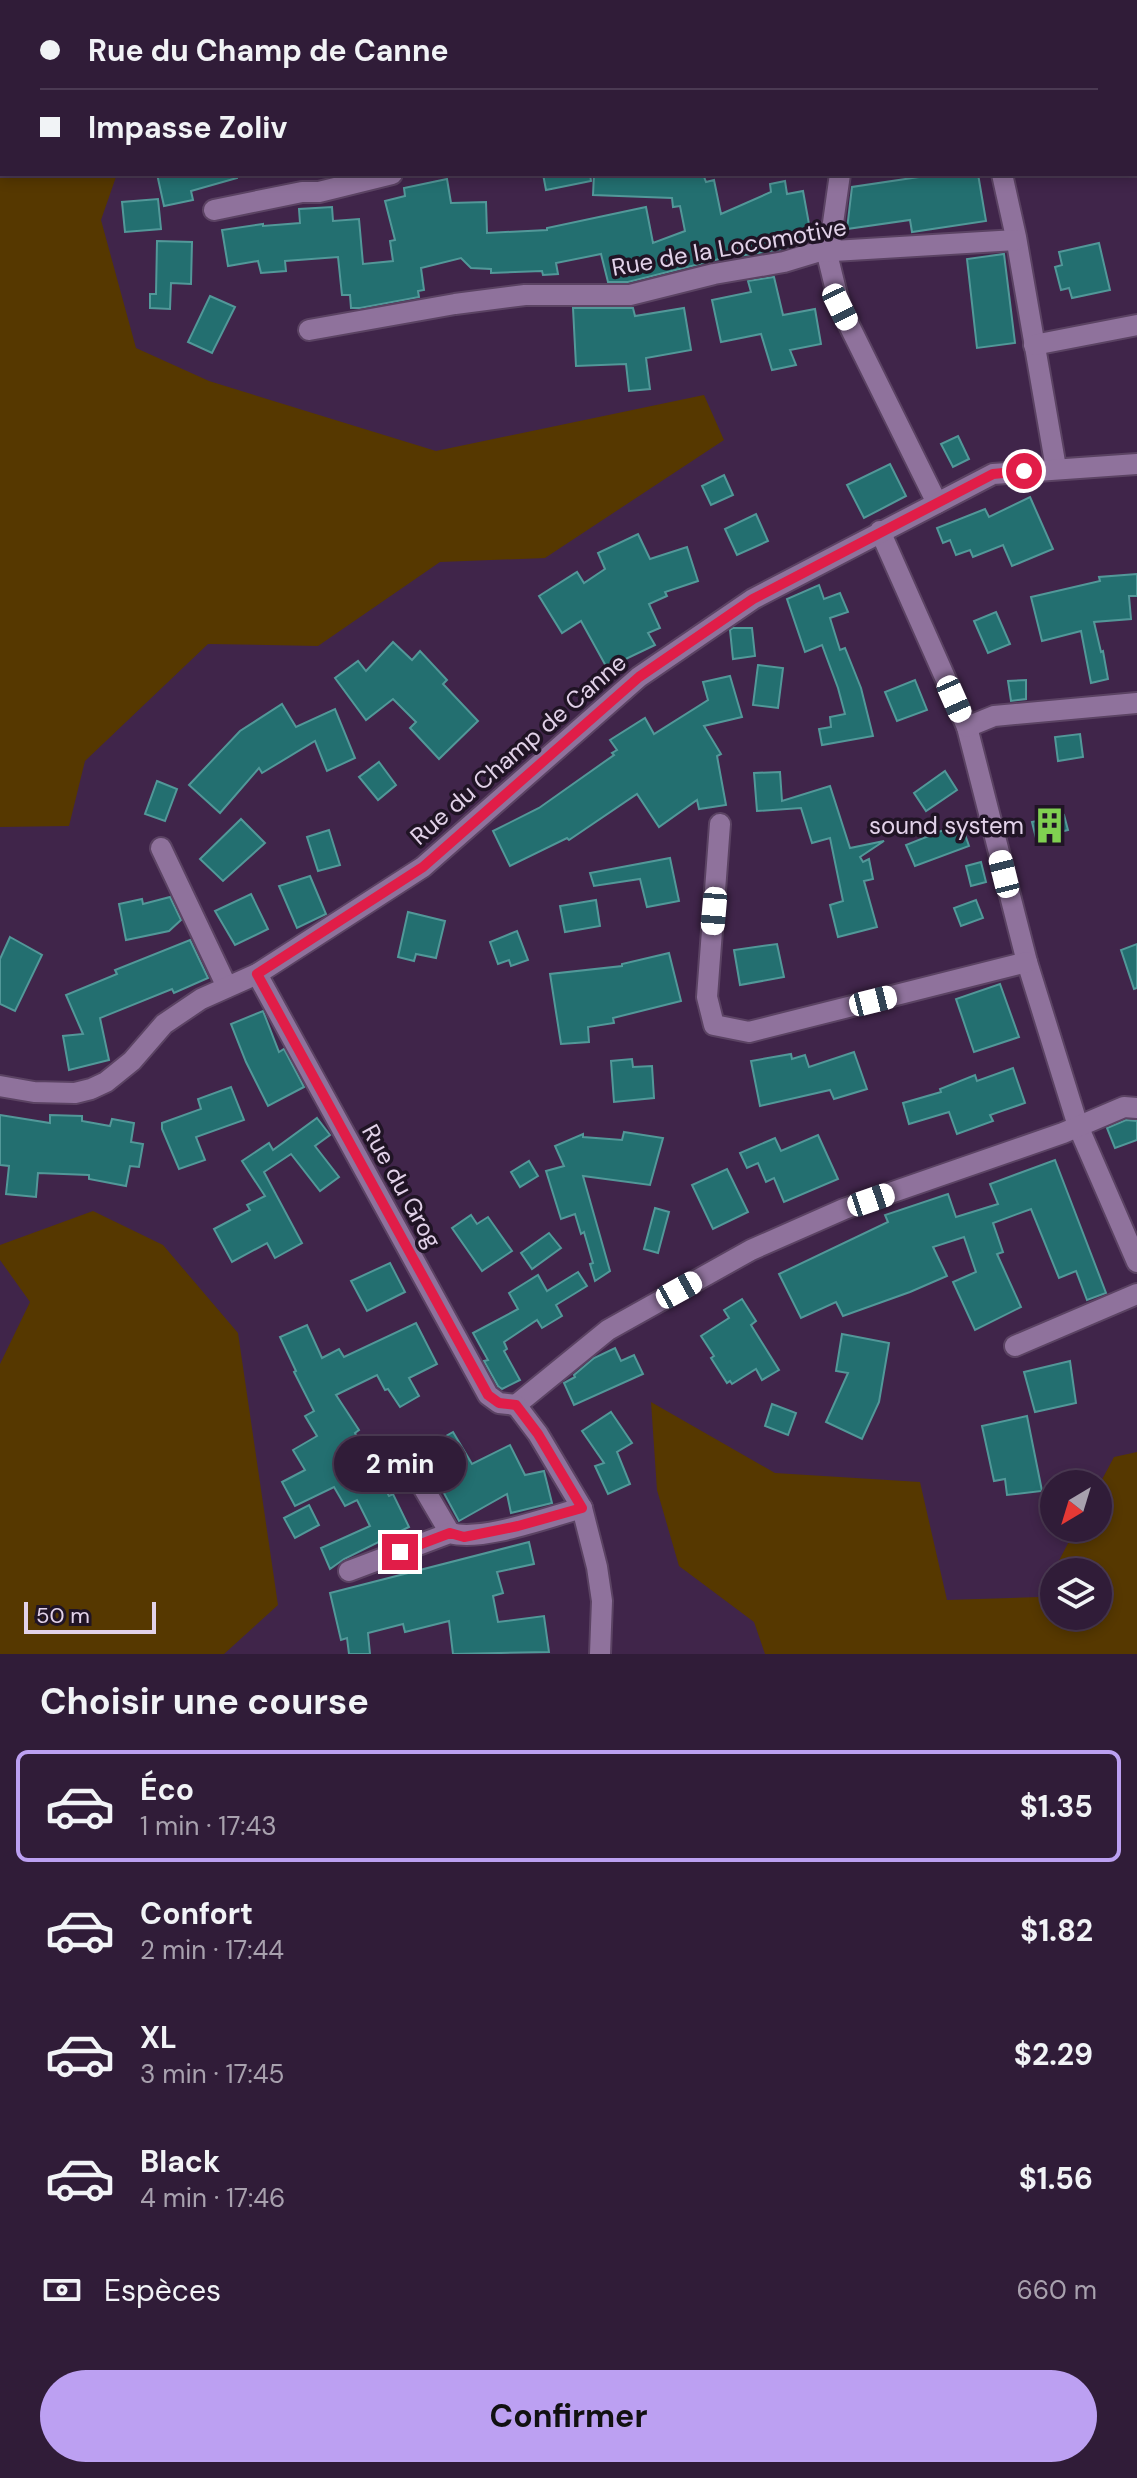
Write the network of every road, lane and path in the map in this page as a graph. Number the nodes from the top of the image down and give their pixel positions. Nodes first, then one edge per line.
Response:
1 (384, 176) edge
2 (840, 176) edge
3 (1002, 176) edge
4 (301, 183) edge
5 (214, 210) dead end
6 (1016, 240) junction
7 (828, 252) junction
8 (1137, 325) edge
9 (309, 330) dead end
10 (1034, 345) junction
11 (1137, 464) edge
12 (1056, 468) junction
13 (937, 503) junction
14 (880, 531) junction
15 (1137, 703) edge
16 (967, 727) junction
17 (720, 824) dead end
18 (161, 848) dead end
19 (1027, 962) junction
20 (257, 974) junction
21 (227, 987) junction
22 (0, 1086) edge
23 (1137, 1108) edge
24 (1078, 1126) junction
25 (1137, 1262) edge
26 (1137, 1294) edge
27 (1015, 1346) dead end
28 (516, 1405) junction
29 (403, 1453) dead end
30 (582, 1508) junction
31 (450, 1533) junction
32 (349, 1571) dead end
33 (600, 1654) edge

1 - 4 street
2 - 7 street
3 - 6 street
4 - 5 street
6 - 7 street, Rue de la Locomotive
6 - 10 street
7 - 9 street, Rue de la Locomotive
7 - 13 street
8 - 10 street
10 - 12 street
11 - 12 street, Rue du Champ de Canne
12 - 13 street, Rue du Champ de Canne
13 - 14 street, Rue du Champ de Canne
14 - 16 street
14 - 20 street, Rue du Champ de Canne
15 - 16 street
16 - 19 street
17 - 19 street
18 - 21 street
19 - 24 street
20 - 21 street, Rue du Champ de Canne
20 - 28 street, Rue du Grog
21 - 22 street, Rue du Champ de Canne
23 - 24 street
24 - 25 street
24 - 28 street
26 - 27 street
28 - 30 street
29 - 31 street
30 - 31 street
30 - 33 street
31 - 32 street

